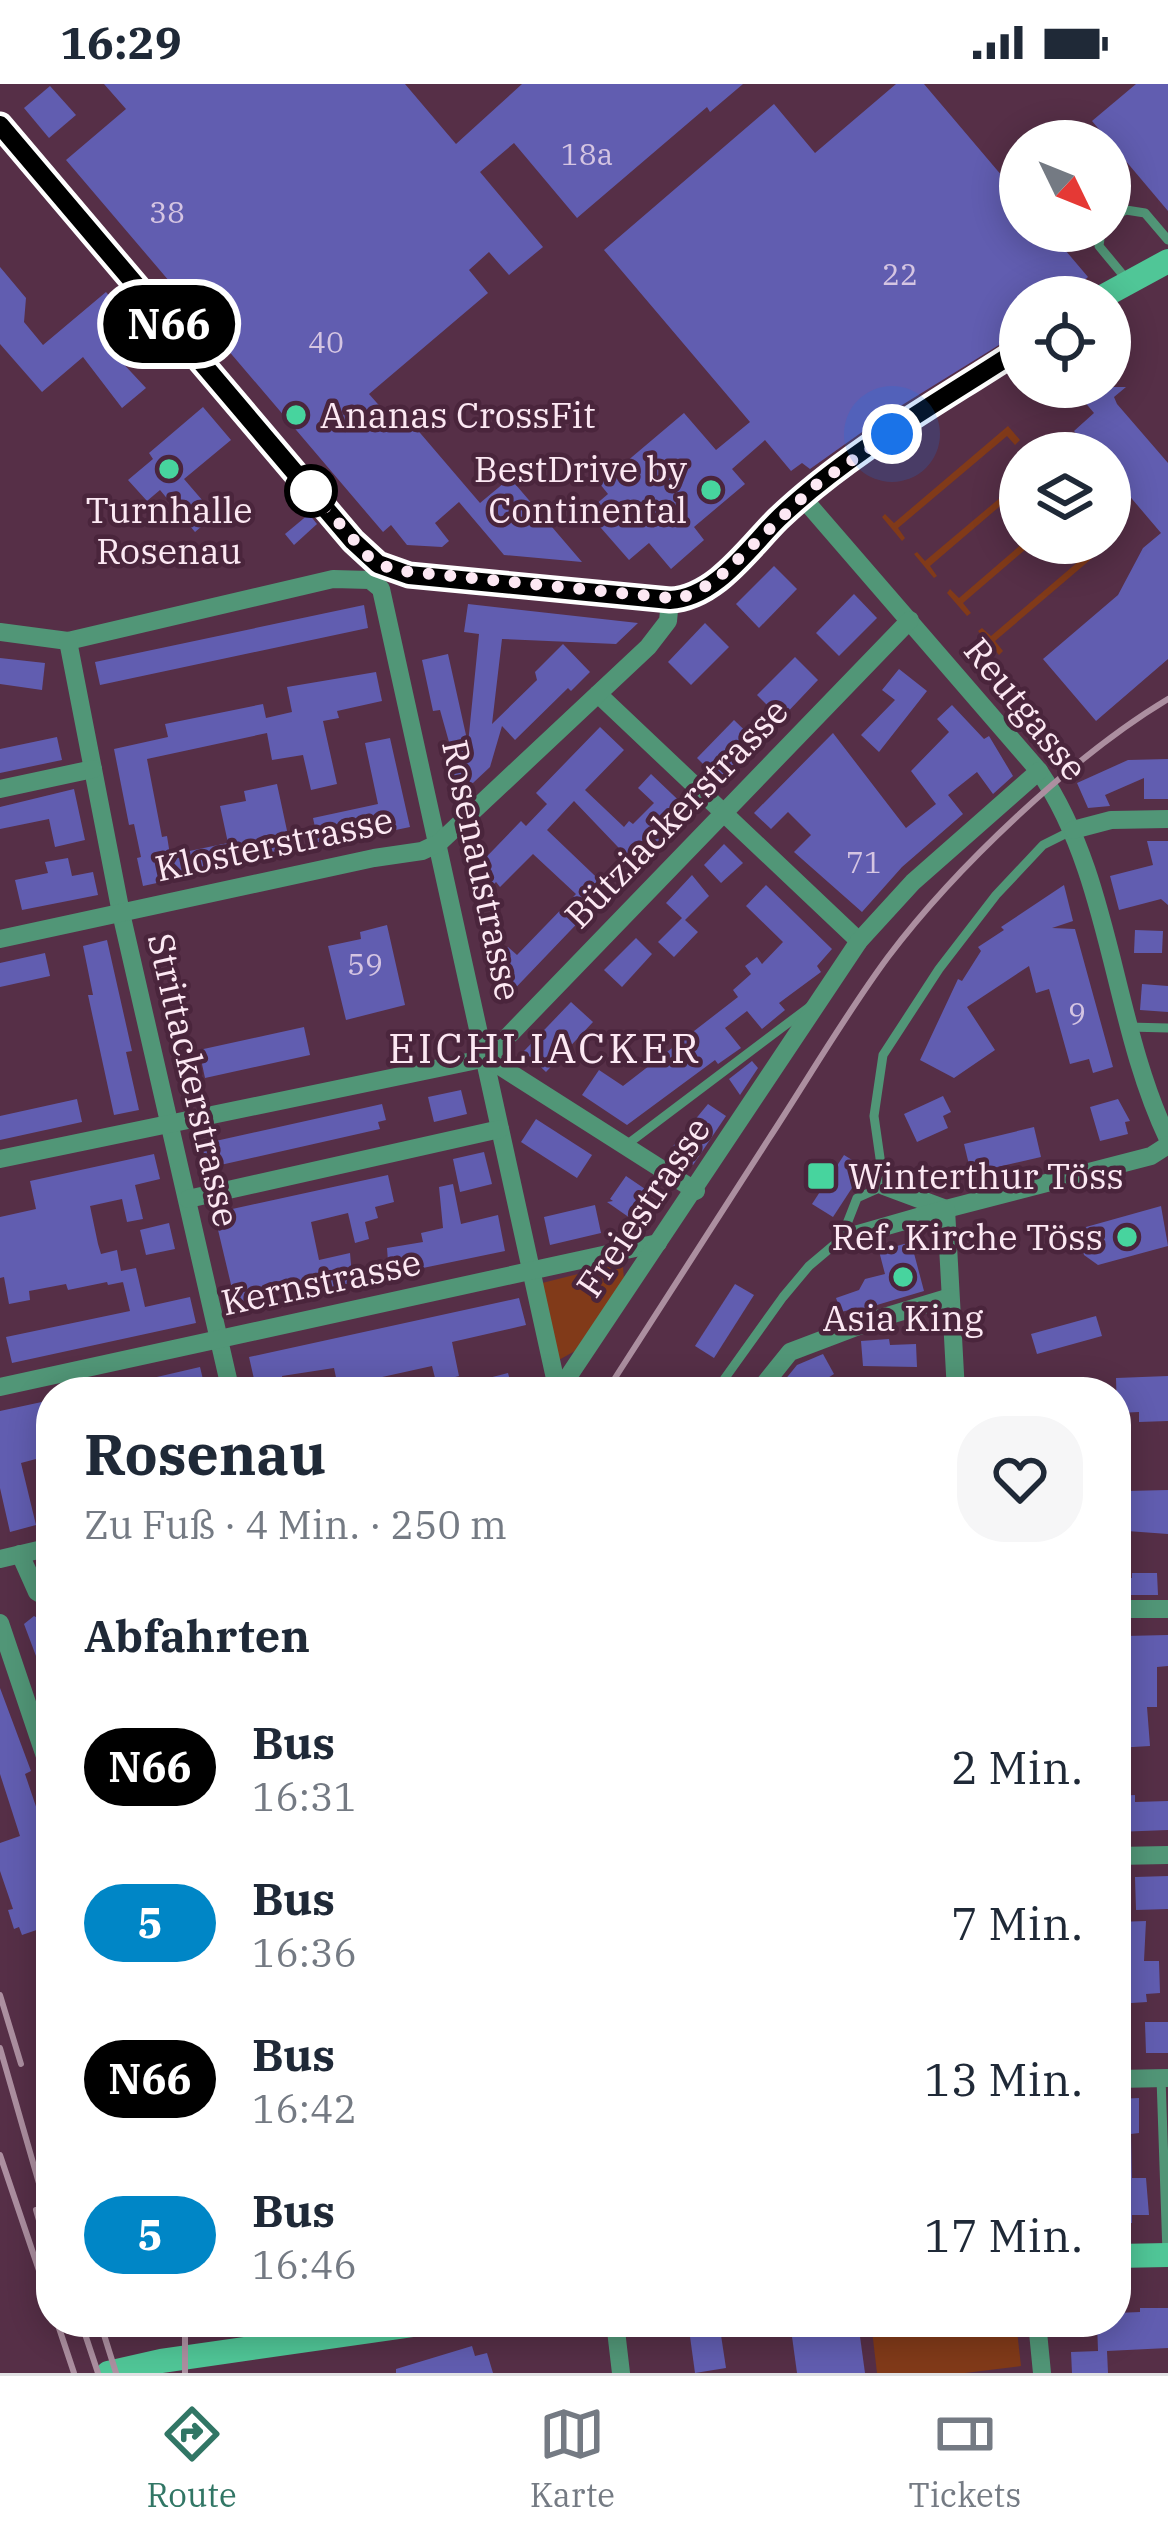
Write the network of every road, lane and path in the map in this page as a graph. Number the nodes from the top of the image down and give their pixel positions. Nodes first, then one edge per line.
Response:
1 (0, 124) edge
2 (1131, 211) edge
3 (1168, 240) edge
4 (1105, 252) edge
5 (1168, 261) edge
6 (1123, 276) edge
7 (1131, 280) edge
8 (999, 363) edge
9 (802, 497) junction
10 (374, 572) junction
11 (681, 598) junction
12 (910, 620) junction
13 (0, 632) edge
14 (68, 641) junction
15 (598, 694) junction
16 (93, 769) junction
17 (1040, 771) junction
18 (0, 789) edge
19 (724, 813) junction
20 (1168, 819) edge
21 (1073, 830) junction
22 (439, 842) junction
23 (121, 913) junction
24 (0, 939) edge
25 (859, 941) junction
26 (822, 999) junction
27 (1127, 1028) junction
28 (1168, 1028) edge
29 (487, 1058) junction
30 (170, 1124) junction
31 (500, 1129) junction
32 (1168, 1142) edge
33 (625, 1146) junction
34 (0, 1159) edge
35 (884, 1186) junction
36 (696, 1191) junction
37 (188, 1199) junction
38 (946, 1209) junction
39 (841, 1239) junction
40 (658, 1243) junction
41 (528, 1270) junction
42 (950, 1298) junction
43 (220, 1338) junction
44 (48, 1377) edge
45 (228, 1377) edge
46 (554, 1377) edge
47 (568, 1377) edge
48 (726, 1377) edge
49 (770, 1377) edge
50 (955, 1377) edge
51 (36, 1380) edge
52 (0, 1388) edge
53 (10, 1556) edge
54 (36, 1591) edge
55 (1131, 1609) edge
56 (1168, 1609) edge
57 (0, 1623) edge
58 (36, 1730) edge
59 (1168, 1855) edge
60 (1131, 1856) edge
61 (1164, 2078) edge
62 (1131, 2079) edge
63 (1167, 2255) edge
64 (1131, 2256) edge
65 (323, 2337) edge
66 (617, 2337) edge
67 (1038, 2337) edge
68 (108, 2373) edge
69 (621, 2373) edge
70 (1042, 2373) edge

1 - 10 street, Rosenaustrasse
2 - 3 lane
4 - 6 lane
5 - 7 street
8 - 9 street, Klosterstrasse
9 - 11 street, Klosterstrasse
9 - 12 street, Reutgasse
10 - 11 street
10 - 14 street
10 - 22 street, Rosenaustrasse
11 - 15 street, Klosterstrasse
12 - 17 street, Reutgasse
12 - 19 street, Bütziackerstrasse
13 - 14 street
14 - 16 street, Strittackerstrasse
15 - 19 street
15 - 22 street, Klosterstrasse
16 - 18 street
16 - 23 street, Strittackerstrasse
17 - 21 street, Reutgasse
17 - 25 street, Freiestrasse
19 - 25 street
19 - 29 street, Bütziackerstrasse
20 - 21 street
21 - 27 street, Reutgasse
21 - 35 lane
22 - 23 street, Klosterstrasse
22 - 29 street, Rosenaustrasse
23 - 24 street, Klosterstrasse
23 - 30 street, Strittackerstrasse
25 - 26 street, Freiestrasse
26 - 33 lane, Freiestrasse
26 - 36 street, Freiestrasse
27 - 28 lane
27 - 32 street, Reutgasse
29 - 30 street
29 - 31 street, Rosenaustrasse
29 - 33 street
30 - 34 street
30 - 37 street, Strittackerstrasse
31 - 37 street
31 - 41 street, Rosenaustrasse
32 - 38 street
33 - 36 street
35 - 38 street
35 - 39 lane
36 - 40 street, Freiestrasse
37 - 43 street, Strittackerstrasse
38 - 39 street
38 - 42 street
39 - 48 lane
40 - 41 street, Kernstrasse
40 - 47 street, Freiestrasse
41 - 43 street, Kernstrasse
41 - 46 street, Rosenaustrasse
42 - 49 street
42 - 50 street
43 - 44 street, Kernstrasse
43 - 45 street, Strittackerstrasse
51 - 52 street, Kernstrasse
53 - 54 street
55 - 56 street
57 - 58 street
59 - 60 street
61 - 62 street
61 - 63 lane
63 - 64 street
65 - 68 street
66 - 69 street
67 - 70 street

